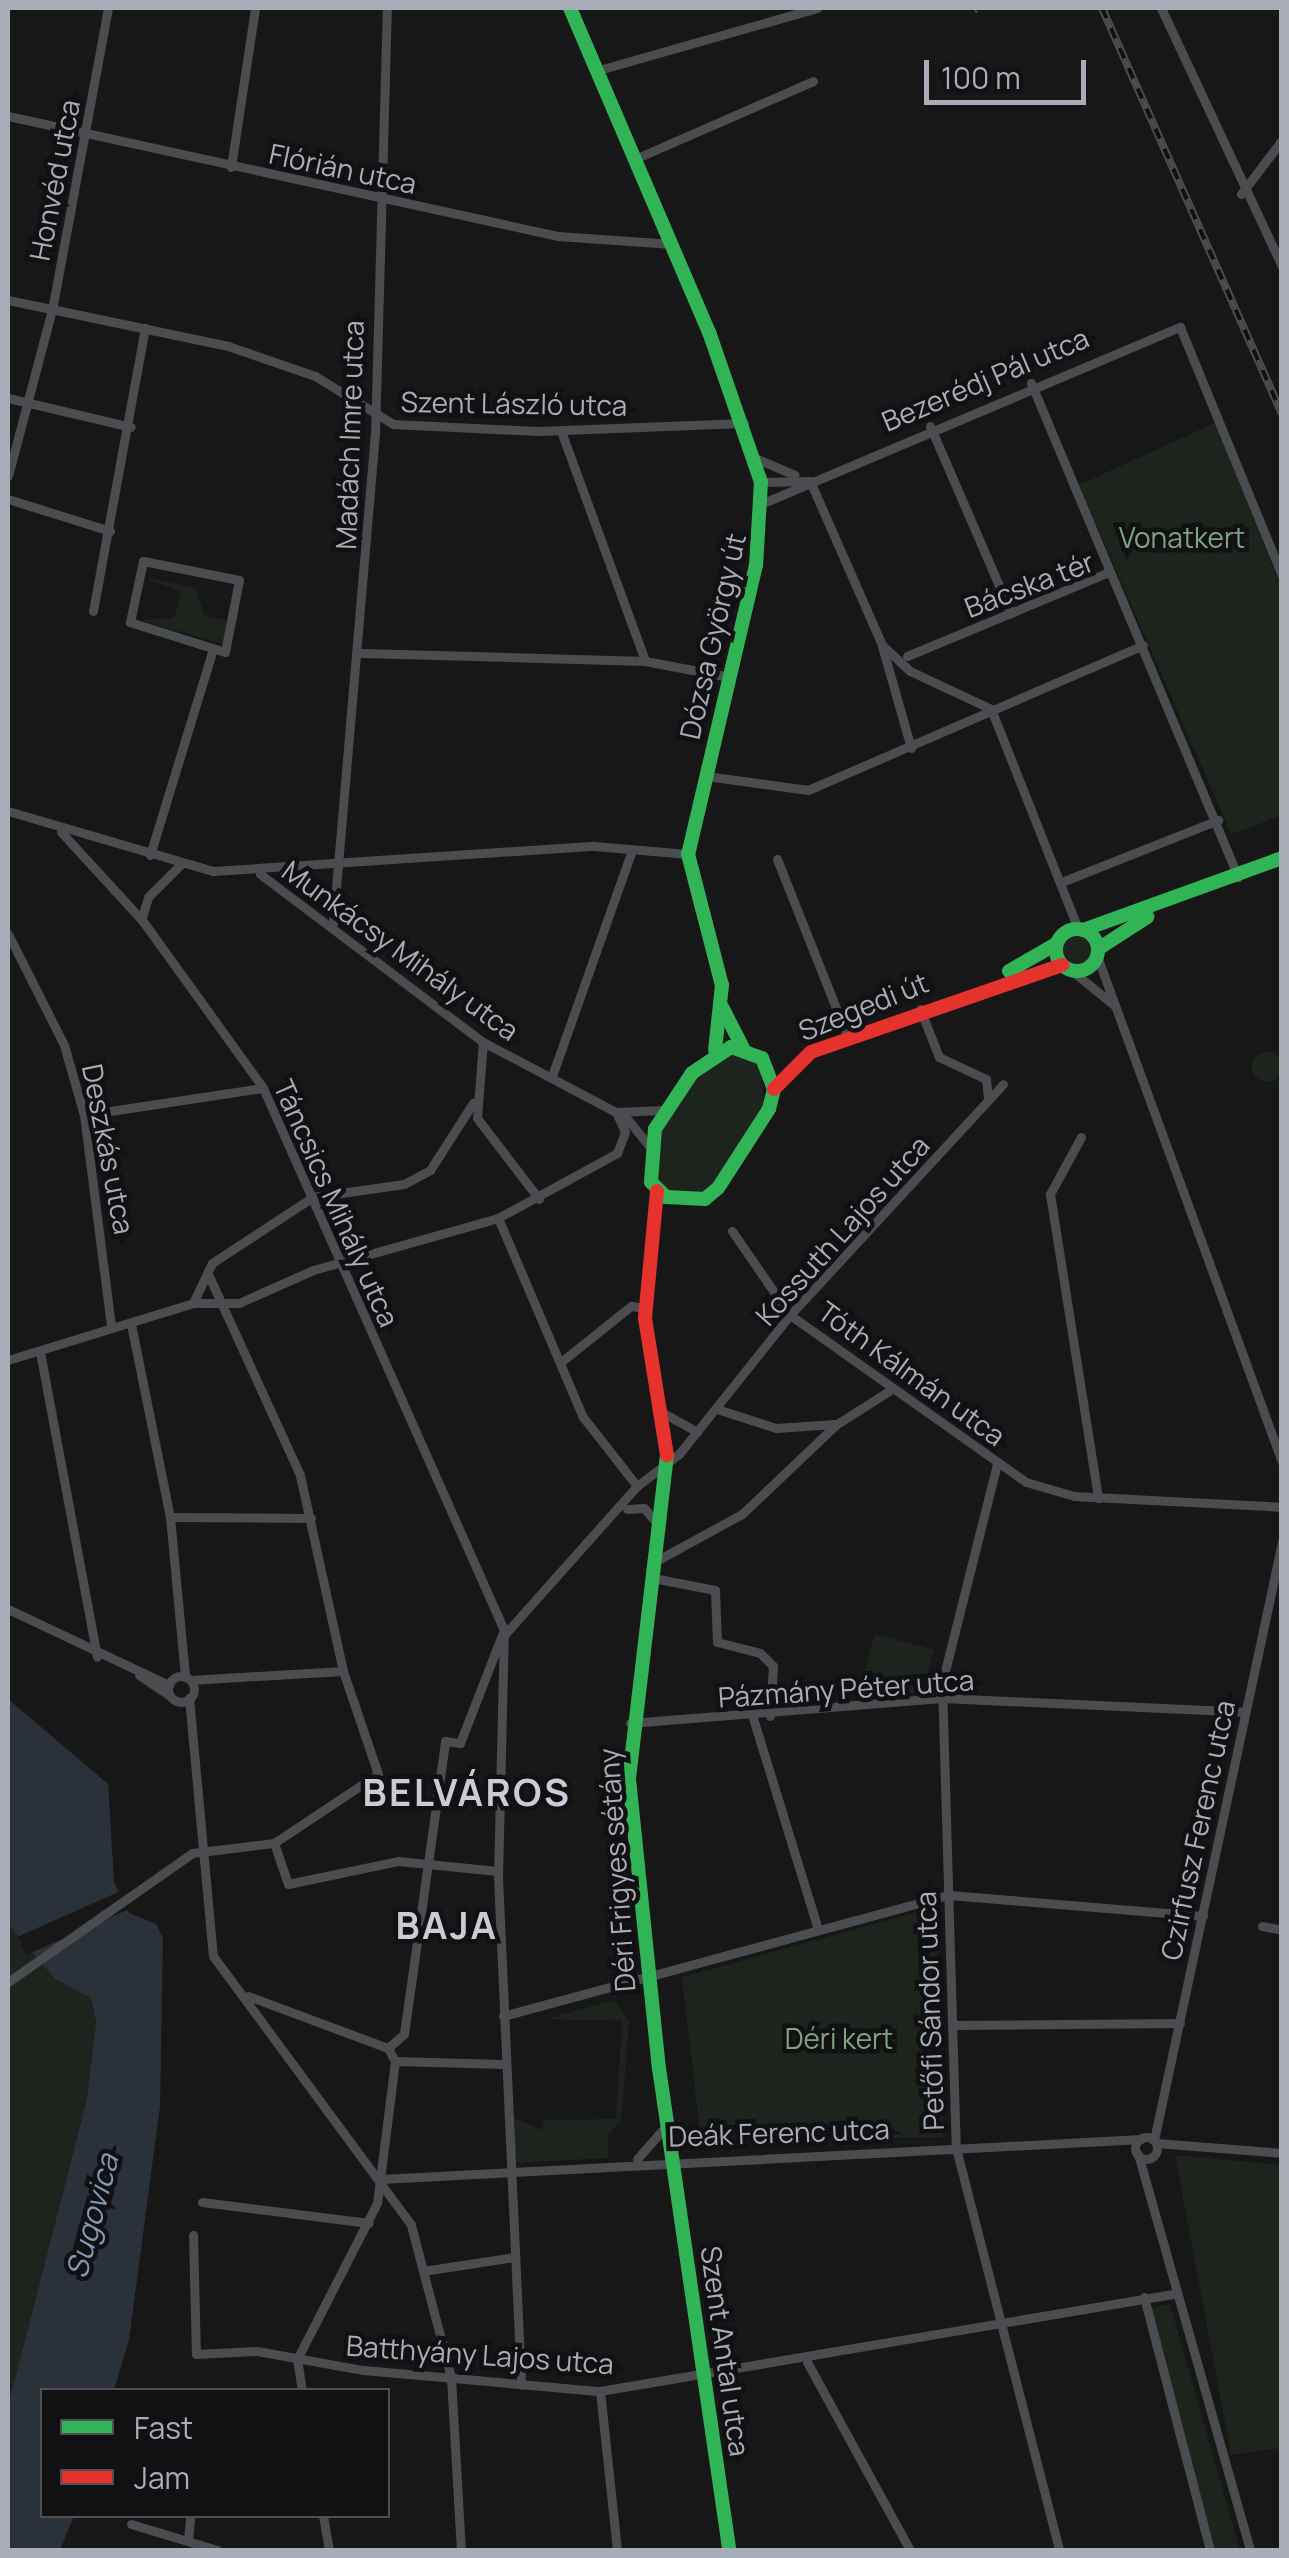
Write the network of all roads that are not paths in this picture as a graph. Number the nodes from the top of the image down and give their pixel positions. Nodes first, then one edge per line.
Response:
1 (108, 8) edge
2 (256, 8) edge
3 (387, 8) edge
4 (570, 8) edge
5 (817, 8) edge
6 (1161, 8) edge
7 (599, 70) junction
8 (813, 81) dead end
9 (8, 116) edge
10 (86, 134) junction
11 (1282, 140) edge
12 (637, 158) junction
13 (230, 166) junction
14 (1241, 194) junction
15 (378, 200) junction
16 (672, 244) junction
17 (1278, 267) edge
18 (8, 300) edge
19 (52, 310) junction
20 (146, 328) junction
21 (1032, 383) junction
22 (8, 398) edge
23 (28, 402) junction
24 (372, 417) junction
25 (744, 422) junction
26 (131, 426) junction
27 (930, 426) junction
28 (561, 431) junction
29 (755, 458) junction
30 (8, 476) edge
31 (798, 476) junction
32 (810, 481) junction
33 (762, 482) junction
34 (8, 499) edge
35 (763, 503) junction
36 (110, 531) junction
37 (1109, 572) junction
38 (1282, 576) edge
39 (93, 611) dead end
40 (1012, 613) junction
41 (882, 645) junction
42 (1142, 645) junction
43 (212, 653) junction
44 (362, 653) junction
45 (907, 656) dead end
46 (645, 661) junction
47 (730, 677) junction
48 (992, 709) junction
49 (911, 748) junction
50 (706, 776) junction
51 (8, 812) edge
52 (1218, 820) junction
53 (61, 832) junction
54 (632, 850) junction
55 (688, 854) junction
56 (150, 855) junction
57 (1282, 858) edge
58 (777, 859) dead end
59 (182, 863) junction
60 (342, 864) junction
61 (260, 874) junction
62 (1238, 877) junction
63 (1064, 881) junction
64 (1162, 908) junction
65 (142, 920) junction
66 (334, 924) junction
67 (1080, 929) junction
68 (8, 934) edge
69 (1056, 944) junction
70 (1098, 953) junction
71 (1067, 968) junction
72 (982, 984) junction
73 (722, 1006) junction
74 (920, 1010) junction
75 (1124, 1019) junction
76 (848, 1038) junction
77 (484, 1042) junction
78 (743, 1048) junction
79 (715, 1050) junction
80 (802, 1056) junction
81 (762, 1058) junction
82 (552, 1076) junction
83 (1003, 1084) dead end
84 (263, 1088) junction
85 (774, 1088) junction
86 (988, 1097) junction
87 (473, 1103) junction
88 (667, 1108) junction
89 (620, 1114) junction
90 (84, 1115) junction
91 (1081, 1137) dead end
92 (650, 1148) junction
93 (657, 1190) junction
94 (313, 1196) junction
95 (539, 1199) junction
96 (679, 1202) junction
97 (498, 1218) junction
98 (654, 1228) junction
99 (732, 1232) dead end
100 (335, 1263) junction
101 (207, 1272) junction
102 (193, 1303) junction
103 (220, 1303) junction
104 (644, 1308) junction
105 (790, 1314) junction
106 (131, 1324) junction
107 (110, 1326) junction
108 (40, 1352) junction
109 (8, 1360) edge
110 (560, 1362) junction
111 (889, 1391) junction
112 (717, 1408) junction
113 (665, 1414) junction
114 (837, 1424) junction
115 (698, 1432) junction
116 (670, 1461) junction
117 (1282, 1462) edge
118 (997, 1464) junction
119 (637, 1486) junction
120 (1098, 1498) junction
121 (1282, 1507) edge
122 (625, 1509) junction
123 (170, 1517) junction
124 (311, 1518) junction
125 (661, 1528) junction
126 (1282, 1542) edge
127 (656, 1561) junction
128 (653, 1578) junction
129 (8, 1609) edge
130 (505, 1632) junction
131 (97, 1657) junction
132 (343, 1671) junction
133 (188, 1679) junction
134 (172, 1694) junction
135 (190, 1698) junction
136 (942, 1698) junction
137 (1245, 1712) junction
138 (187, 1716) junction
139 (770, 1716) junction
140 (752, 1718) junction
141 (630, 1724) junction
142 (274, 1843) junction
143 (204, 1850) junction
144 (426, 1862) junction
145 (498, 1871) junction
146 (949, 1895) junction
147 (1203, 1916) junction
148 (817, 1926) junction
149 (1262, 1926) dead end
150 (1282, 1930) edge
151 (648, 1977) junction
152 (8, 1982) edge
153 (246, 1995) junction
154 (503, 2016) junction
155 (1180, 2023) junction
156 (954, 2026) junction
157 (388, 2048) junction
158 (396, 2062) junction
159 (504, 2064) junction
160 (666, 2126) junction
161 (1106, 2143) junction
162 (1150, 2145) junction
163 (956, 2148) junction
164 (1137, 2153) junction
165 (1282, 2153) edge
166 (672, 2158) junction
167 (634, 2160) junction
168 (507, 2166) junction
169 (1141, 2167) junction
170 (380, 2179) junction
171 (202, 2202) dead end
172 (368, 2223) junction
173 (193, 2235) dead end
174 (516, 2256) junction
175 (423, 2271) junction
176 (1173, 2294) junction
177 (1144, 2298) junction
178 (1002, 2326) junction
179 (296, 2359) junction
180 (808, 2362) junction
181 (451, 2378) junction
182 (706, 2378) junction
183 (521, 2384) junction
184 (302, 2388) edge
185 (600, 2390) junction
186 (190, 2518) edge
187 (323, 2518) edge
188 (131, 2524) dead end
189 (188, 2541) junction
190 (217, 2550) edge
191 (329, 2550) edge
192 (461, 2550) edge
193 (618, 2550) edge
194 (730, 2550) edge
195 (910, 2550) edge
196 (1059, 2550) edge
197 (1210, 2550) edge
198 (1250, 2550) edge

1 - 10 street, Honvéd utca
2 - 13 street
3 - 15 street, Madách Imre utca
4 - 7 main road, Dózsa György út
5 - 7 street
6 - 14 street
7 - 12 main road, Dózsa György út
8 - 12 street
9 - 10 street, Flórián utca
10 - 13 street, Flórián utca
10 - 19 street, Honvéd utca
11 - 14 street
12 - 16 main road, Dózsa György út
13 - 15 street, Flórián utca
14 - 17 street
15 - 16 street, Flórián utca
15 - 24 street, Madách Imre utca
16 - 25 main road, Dózsa György út
18 - 19 street, Szent László utca
19 - 20 street, Szent László utca
19 - 23 street, Honvéd utca
20 - 24 street, Szent László utca
20 - 26 street
21 - 27 street, Bezerédj Pál utca
21 - 37 street
21 - 38 street, Bezerédj Pál utca
22 - 23 street
23 - 26 street
23 - 30 street, Honvéd utca
24 - 28 street, Szent László utca
24 - 44 street, Madách Imre utca
25 - 28 street, Szent László utca
25 - 29 main road, Dózsa György út
26 - 36 street
27 - 32 street, Bezerédj Pál utca
27 - 40 street
28 - 46 street
29 - 31 street
29 - 33 main road, Dózsa György út
31 - 32 street
31 - 33 street
32 - 35 street, Bezerédj Pál utca
32 - 41 street
33 - 35 main road, Dózsa György út
34 - 36 street
35 - 47 main road, Dózsa György út
36 - 39 street
37 - 40 street, Bácska tér
37 - 42 street, Bácska tér
40 - 45 street, Bácska tér
41 - 48 street
41 - 49 street
42 - 48 street
42 - 52 street, Bácska tér
43 - 43 street
43 - 56 street
44 - 46 street
44 - 60 street, Madách Imre utca
46 - 47 street
47 - 50 main road, Dózsa György út
48 - 49 street
48 - 63 street
49 - 50 street
50 - 55 main road, Dózsa György út
51 - 53 street
52 - 62 street, Bácska tér
52 - 63 street
53 - 56 street
53 - 65 street, Táncsics Mihály utca
54 - 55 street
54 - 60 street
54 - 82 street
55 - 73 main road, Dózsa György út
56 - 59 street
57 - 62 main road
58 - 76 street
59 - 61 street
59 - 65 street
60 - 61 street
60 - 66 street, Madách Imre utca
61 - 66 street, Munkácsy Mihály utca
62 - 64 main road
63 - 67 street
64 - 67 main road
64 - 70 main road
65 - 84 street, Táncsics Mihály utca
66 - 77 street, Munkácsy Mihály utca
67 - 69 main road, Szegedi út
67 - 70 main road
68 - 90 street, Deszkás utca
69 - 71 main road
69 - 72 main road, Szegedi út
70 - 71 main road, Szegedi út
70 - 75 street
71 - 72 main road, Szegedi út
71 - 75 street
72 - 74 main road, Szegedi út
73 - 78 main road, Dózsa György út
73 - 79 main road, Dózsa György út
74 - 76 main road, Szegedi út
74 - 86 street
75 - 117 street
76 - 80 main road, Szegedi út
77 - 82 street, Munkácsy Mihály utca
77 - 87 street
78 - 79 main road
78 - 81 main road
79 - 88 main road
80 - 81 main road
80 - 85 main road, Szegedi út
81 - 85 main road
82 - 89 street, Munkácsy Mihály utca
83 - 86 street, Kossuth Lajos utca
84 - 90 street
84 - 94 street, Táncsics Mihály utca
85 - 96 main road, Szegedi út
86 - 105 street, Kossuth Lajos utca
87 - 94 street
87 - 95 street
88 - 89 street
88 - 92 main road
89 - 92 street
89 - 95 street
90 - 107 street, Deszkás utca
91 - 120 street
92 - 93 main road, Déri Frigyes sétány
93 - 96 main road
93 - 98 main road, Déri Frigyes sétány
94 - 100 street, Táncsics Mihály utca
94 - 101 street
95 - 97 street
96 - 98 main road
97 - 100 street
97 - 110 street
98 - 104 main road, Déri Frigyes sétány
99 - 105 street, Tóth Kálmán utca
100 - 103 street
100 - 130 street, Táncsics Mihály utca
101 - 102 street
101 - 103 street
102 - 103 street
102 - 106 street
103 - 124 street
104 - 110 street
104 - 113 main road, Déri Frigyes sétány
105 - 111 street, Tóth Kálmán utca
105 - 112 street, Kossuth Lajos utca
106 - 107 street
106 - 123 street
107 - 108 street
108 - 109 street
108 - 131 street
110 - 119 street
111 - 114 street
111 - 118 street, Tóth Kálmán utca
112 - 114 street
112 - 115 street, Kossuth Lajos utca
113 - 115 street
113 - 116 main road, Déri Frigyes sétány
114 - 127 street
115 - 116 street, Kossuth Lajos utca
116 - 119 street, Kossuth Lajos utca
116 - 125 main road, Déri Frigyes sétány
118 - 120 street, Tóth Kálmán utca
118 - 136 street, Petőfi Sándor utca
119 - 122 street
120 - 121 street, Tóth Kálmán utca
122 - 125 street
122 - 130 street
123 - 124 street
123 - 133 street
124 - 132 street
125 - 127 main road, Déri Frigyes sétány
126 - 137 street, Czirfusz Ferenc utca
127 - 128 main road, Déri Frigyes sétány
128 - 139 street
128 - 141 main road, Déri Frigyes sétány
129 - 131 street
130 - 144 street
130 - 145 street
131 - 134 street
132 - 133 street
132 - 142 street
133 - 134 street
133 - 135 street
134 - 135 street
134 - 138 street
135 - 138 street
136 - 137 street, Pázmány Péter utca
136 - 139 street, Pázmány Péter utca
136 - 146 street, Petőfi Sándor utca
137 - 147 street, Czirfusz Ferenc utca
138 - 143 street
139 - 140 street, Pázmány Péter utca
140 - 141 street, Pázmány Péter utca
140 - 148 street
141 - 151 main road, Déri Frigyes sétány
142 - 143 street
142 - 144 street
143 - 152 street
143 - 153 street
144 - 145 street
144 - 157 street
145 - 154 street
146 - 147 street
146 - 148 street
146 - 156 street, Petőfi Sándor utca
147 - 155 street, Czirfusz Ferenc utca
148 - 151 street
149 - 150 street
151 - 154 street
151 - 160 main road, Déri Frigyes sétány
153 - 157 street
153 - 170 street
154 - 159 street
155 - 156 street
155 - 162 street, Czirfusz Ferenc utca
156 - 163 street, Petőfi Sándor utca
157 - 158 street
158 - 159 street
158 - 170 street
159 - 168 street
160 - 166 main road, Déri Frigyes sétány
160 - 167 street, Deák Ferenc utca
161 - 162 street
161 - 163 street, Deák Ferenc utca
161 - 164 street
162 - 164 street
162 - 164 street
162 - 165 street
162 - 169 street
163 - 166 street, Deák Ferenc utca
163 - 178 street, Petőfi Sándor utca
164 - 169 street
166 - 167 street, Deák Ferenc utca
166 - 182 main road, Szent Antal utca
167 - 168 street, Deák Ferenc utca
168 - 170 street, Deák Ferenc utca
168 - 174 street
169 - 176 street
170 - 172 street
170 - 175 street
171 - 172 street
172 - 179 street
173 - 179 street, Batthyány Lajos utca
174 - 175 street
174 - 183 street
175 - 181 street
176 - 177 street, Batthyány Lajos utca
176 - 198 street
177 - 178 street, Batthyány Lajos utca
177 - 197 street
178 - 180 street, Batthyány Lajos utca
178 - 196 street, Petőfi Sándor utca
179 - 181 street, Batthyány Lajos utca
179 - 184 street
180 - 182 street, Batthyány Lajos utca
180 - 195 street
181 - 183 street, Batthyány Lajos utca
181 - 192 street
182 - 185 street, Batthyány Lajos utca
182 - 194 main road, Szent Antal utca
183 - 185 street, Batthyány Lajos utca
185 - 193 street
186 - 189 street
187 - 191 street
188 - 189 street
189 - 190 street

